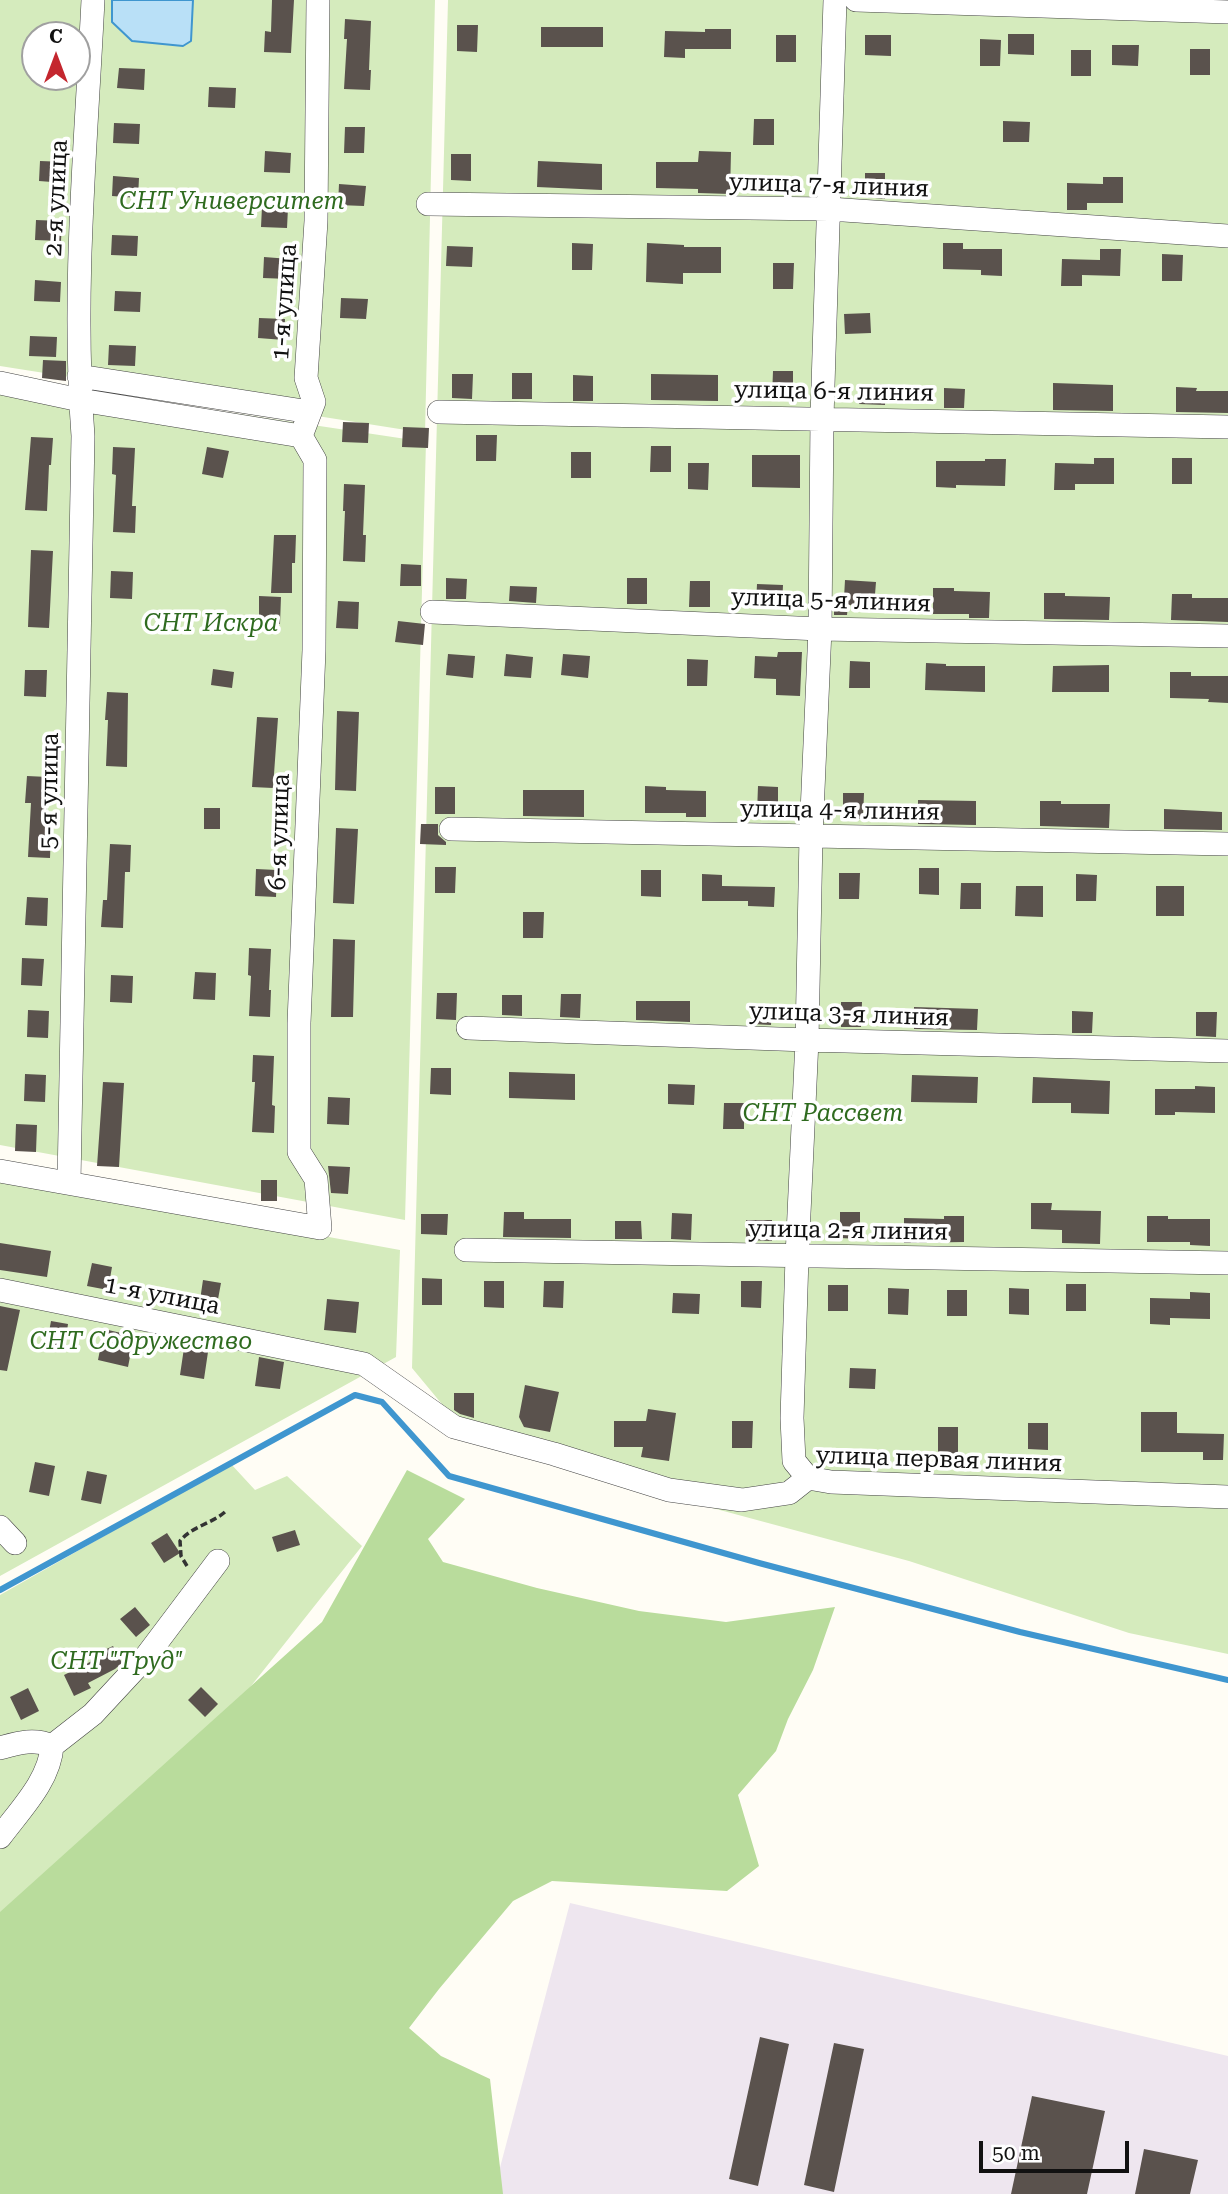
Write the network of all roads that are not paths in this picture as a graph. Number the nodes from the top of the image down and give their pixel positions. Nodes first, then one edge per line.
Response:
1 (93, 0) edge
2 (318, 0) edge
3 (835, 0) edge
4 (856, 0) edge
5 (1228, 12) edge
6 (428, 204) dead end
7 (829, 209) junction
8 (1228, 236) edge
9 (79, 376) junction
10 (0, 383) edge
11 (80, 400) junction
12 (310, 412) junction
13 (439, 412) dead end
14 (822, 418) junction
15 (1228, 427) edge
16 (301, 436) junction
17 (432, 612) dead end
18 (820, 629) junction
19 (1228, 636) edge
20 (451, 829) dead end
21 (811, 836) junction
22 (1228, 844) edge
23 (468, 1028) dead end
24 (807, 1040) junction
25 (1228, 1051) edge
26 (0, 1171) edge
27 (69, 1183) junction
28 (466, 1250) dead end
29 (797, 1256) junction
30 (1228, 1263) edge
31 (0, 1290) edge
32 (454, 1427) joint
33 (808, 1478) junction
34 (1228, 1497) edge
35 (218, 1561) dead end
36 (52, 1746) junction
37 (0, 1748) edge
38 (0, 1836) edge

1 - 9 street, 2-я улица
2 - 12 street, 1-я улица
3 - 7 street
4 - 5 street
6 - 7 street, улица 7-я линия
7 - 8 street, улица 7-я линия
7 - 14 street
9 - 11 street, 2-я улица
9 - 12 street
10 - 11 street
11 - 16 street
11 - 27 street, 5-я улица
12 - 16 street, 1-я улица
13 - 14 street, улица 6-я линия
14 - 15 street, улица 6-я линия
14 - 18 street
16 - 27 street, 6-я улица
17 - 18 street, улица 5-я линия
18 - 19 street, улица 5-я линия
18 - 21 street
20 - 21 street, улица 4-я линия
21 - 22 street, улица 4-я линия
21 - 24 street
23 - 24 street, улица 3-я линия
24 - 25 street, улица 3-я линия
24 - 29 street
26 - 27 street
28 - 29 street, улица 2-я линия
29 - 30 street, улица 2-я линия
29 - 33 street
31 - 32 street, 1-я улица
32 - 33 street, улица первая линия
33 - 34 street, улица первая линия
35 - 36 street
36 - 37 street
36 - 38 street

